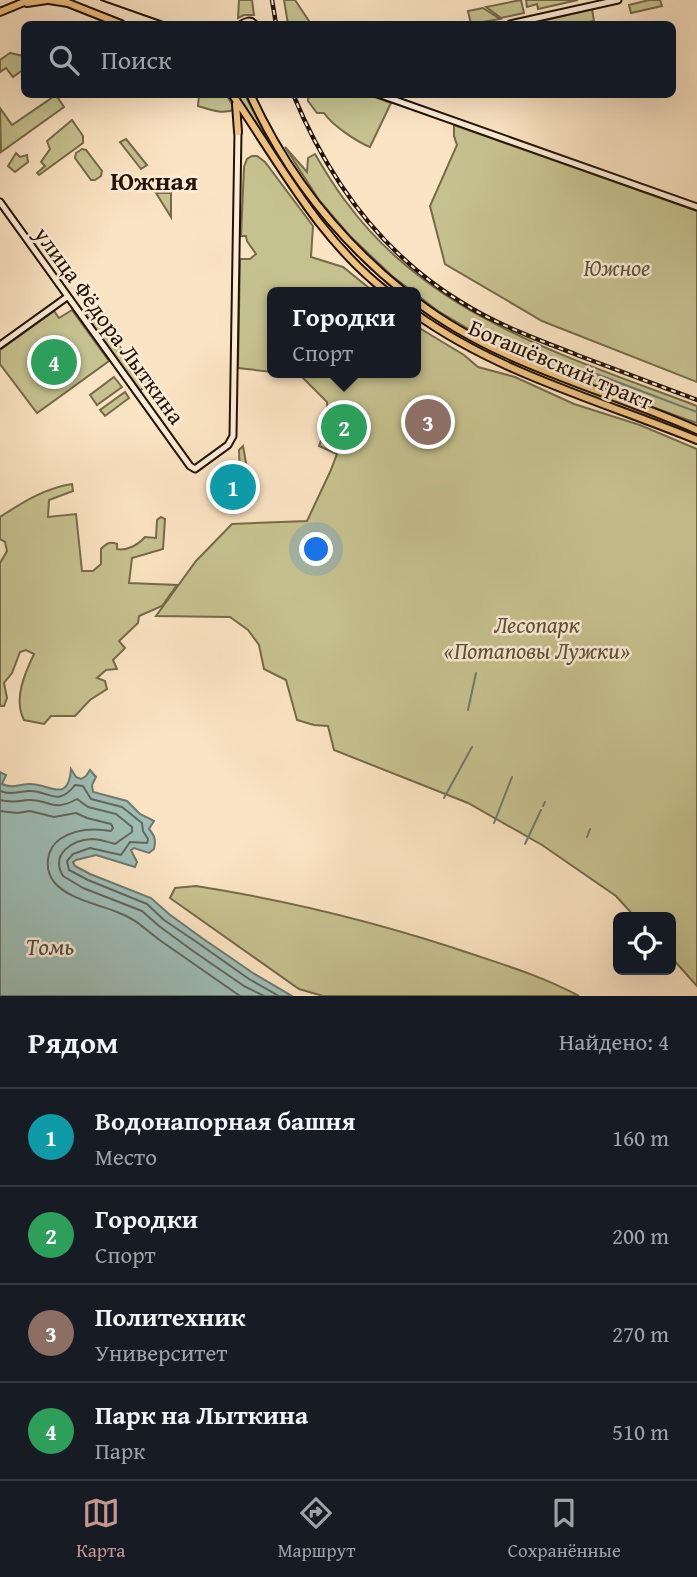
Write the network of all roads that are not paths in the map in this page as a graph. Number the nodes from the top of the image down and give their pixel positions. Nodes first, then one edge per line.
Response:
1 (29, 0) edge
2 (48, 0) edge
3 (618, 0) edge
4 (65, 2) edge
5 (22, 4) junction
6 (0, 5) edge
7 (10, 7) junction
8 (0, 12) edge
9 (113, 21) edge
10 (524, 21) edge
11 (233, 98) edge
12 (234, 98) edge
13 (252, 98) edge
14 (389, 98) edge
15 (253, 128) junction
16 (238, 132) junction
17 (0, 202) edge
18 (697, 207) edge
19 (381, 287) edge
20 (398, 287) edge
21 (68, 297) junction
22 (421, 304) edge
23 (421, 317) edge
24 (0, 345) edge
25 (697, 429) edge
26 (697, 440) edge

1 - 5 main road
2 - 4 main road
2 - 5 main road
3 - 10 street
4 - 9 main road
5 - 7 main road
6 - 7 main road
7 - 8 main road
11 - 16 main road
12 - 15 main road
13 - 20 main road
14 - 18 street
15 - 16 main road
15 - 19 main road
16 - 21 street, улица Фёдора Лыткина
17 - 21 street, улица Фёдора Лыткина
21 - 24 street
22 - 25 main road, Богашёвский тракт
23 - 26 main road, Богашёвский тракт

